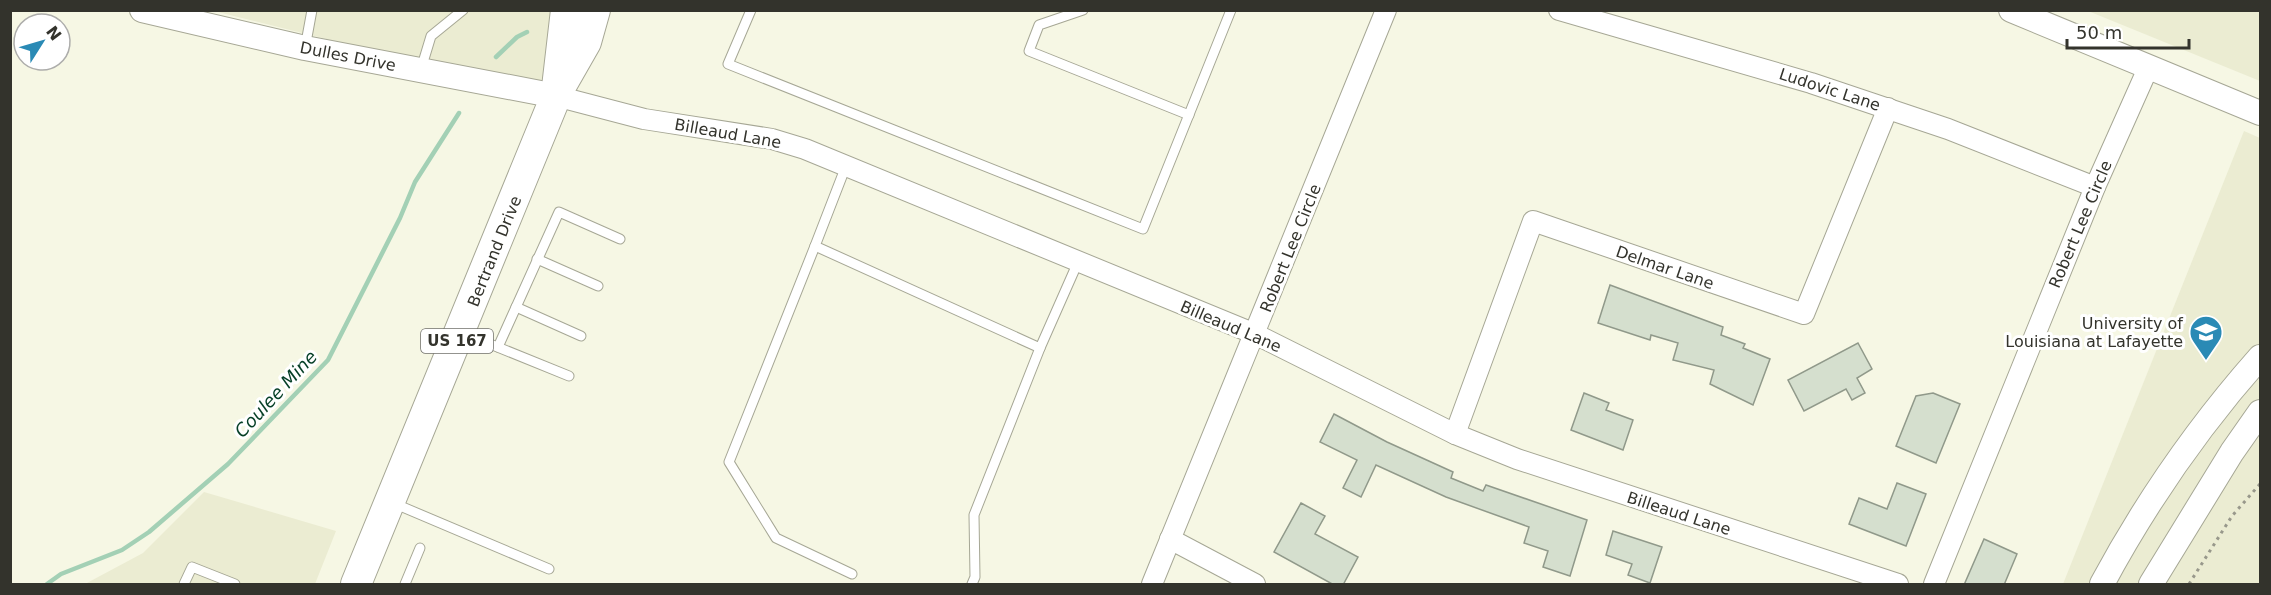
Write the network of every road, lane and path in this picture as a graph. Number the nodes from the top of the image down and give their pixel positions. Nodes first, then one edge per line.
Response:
1 (142, 10) edge
2 (312, 10) edge
3 (463, 10) edge
4 (566, 10) edge
5 (595, 10) edge
6 (751, 10) edge
7 (1083, 10) edge
8 (1231, 10) edge
9 (1386, 10) edge
10 (1559, 10) edge
11 (2011, 10) edge
12 (305, 48) junction
13 (2149, 66) junction
14 (420, 70) junction
15 (556, 96) junction
16 (1888, 108) junction
17 (2260, 113) edge
18 (1189, 115) junction
19 (846, 166) junction
20 (2094, 187) junction
21 (620, 239) dead end
22 (815, 246) junction
23 (537, 259) junction
24 (1078, 262) junction
25 (598, 286) dead end
26 (516, 307) junction
27 (461, 332) junction
28 (1255, 334) junction
29 (580, 336) dead end
30 (498, 347) junction
31 (1041, 348) junction
32 (2260, 357) edge
33 (570, 376) dead end
34 (2260, 412) edge
35 (1455, 435) junction
36 (2260, 484) edge
37 (390, 502) junction
38 (1170, 539) junction
39 (420, 548) dead end
40 (549, 569) dead end
41 (852, 574) dead end
42 (361, 583) edge
43 (184, 585) edge
44 (235, 585) edge
45 (405, 585) edge
46 (972, 585) edge
47 (1152, 585) edge
48 (1255, 585) edge
49 (1898, 585) edge
50 (1934, 585) edge
51 (2102, 585) edge
52 (2151, 585) edge
53 (2190, 585) edge

1 - 12 street, Dulles Drive
2 - 12 lane
3 - 14 lane
4 - 15 main road, Bertrand Drive / US 167
5 - 15 main road, US 167
6 - 18 lane
7 - 18 lane
8 - 18 lane
9 - 28 street, Robert Lee Circle
10 - 16 street, Ludovic Lane
11 - 13 street
12 - 14 street, Dulles Drive
13 - 17 street
13 - 20 street, Robert Lee Circle
14 - 15 street, Dulles Drive
15 - 19 street, Billeaud Lane
15 - 27 main road, Bertrand Drive / US 167
16 - 20 street, Ludovic Lane
16 - 35 street, Delmar Lane
19 - 22 lane
19 - 24 street, Billeaud Lane
20 - 50 street, Robert Lee Circle
21 - 23 lane
22 - 31 lane
22 - 41 lane
23 - 25 lane
23 - 26 lane
24 - 28 street, Billeaud Lane
24 - 31 lane
26 - 29 lane
26 - 30 lane
27 - 30 lane
27 - 37 main road, Bertrand Drive / US 167
28 - 35 street, Billeaud Lane
28 - 38 street, Robert Lee Circle
30 - 33 lane
31 - 46 lane
32 - 51 street
34 - 52 street
35 - 49 street, Billeaud Lane
36 - 53 path
37 - 40 lane
37 - 42 main road, Bertrand Drive / US 167
38 - 47 street, Robert Lee Circle
38 - 48 street
39 - 45 lane
43 - 44 lane

